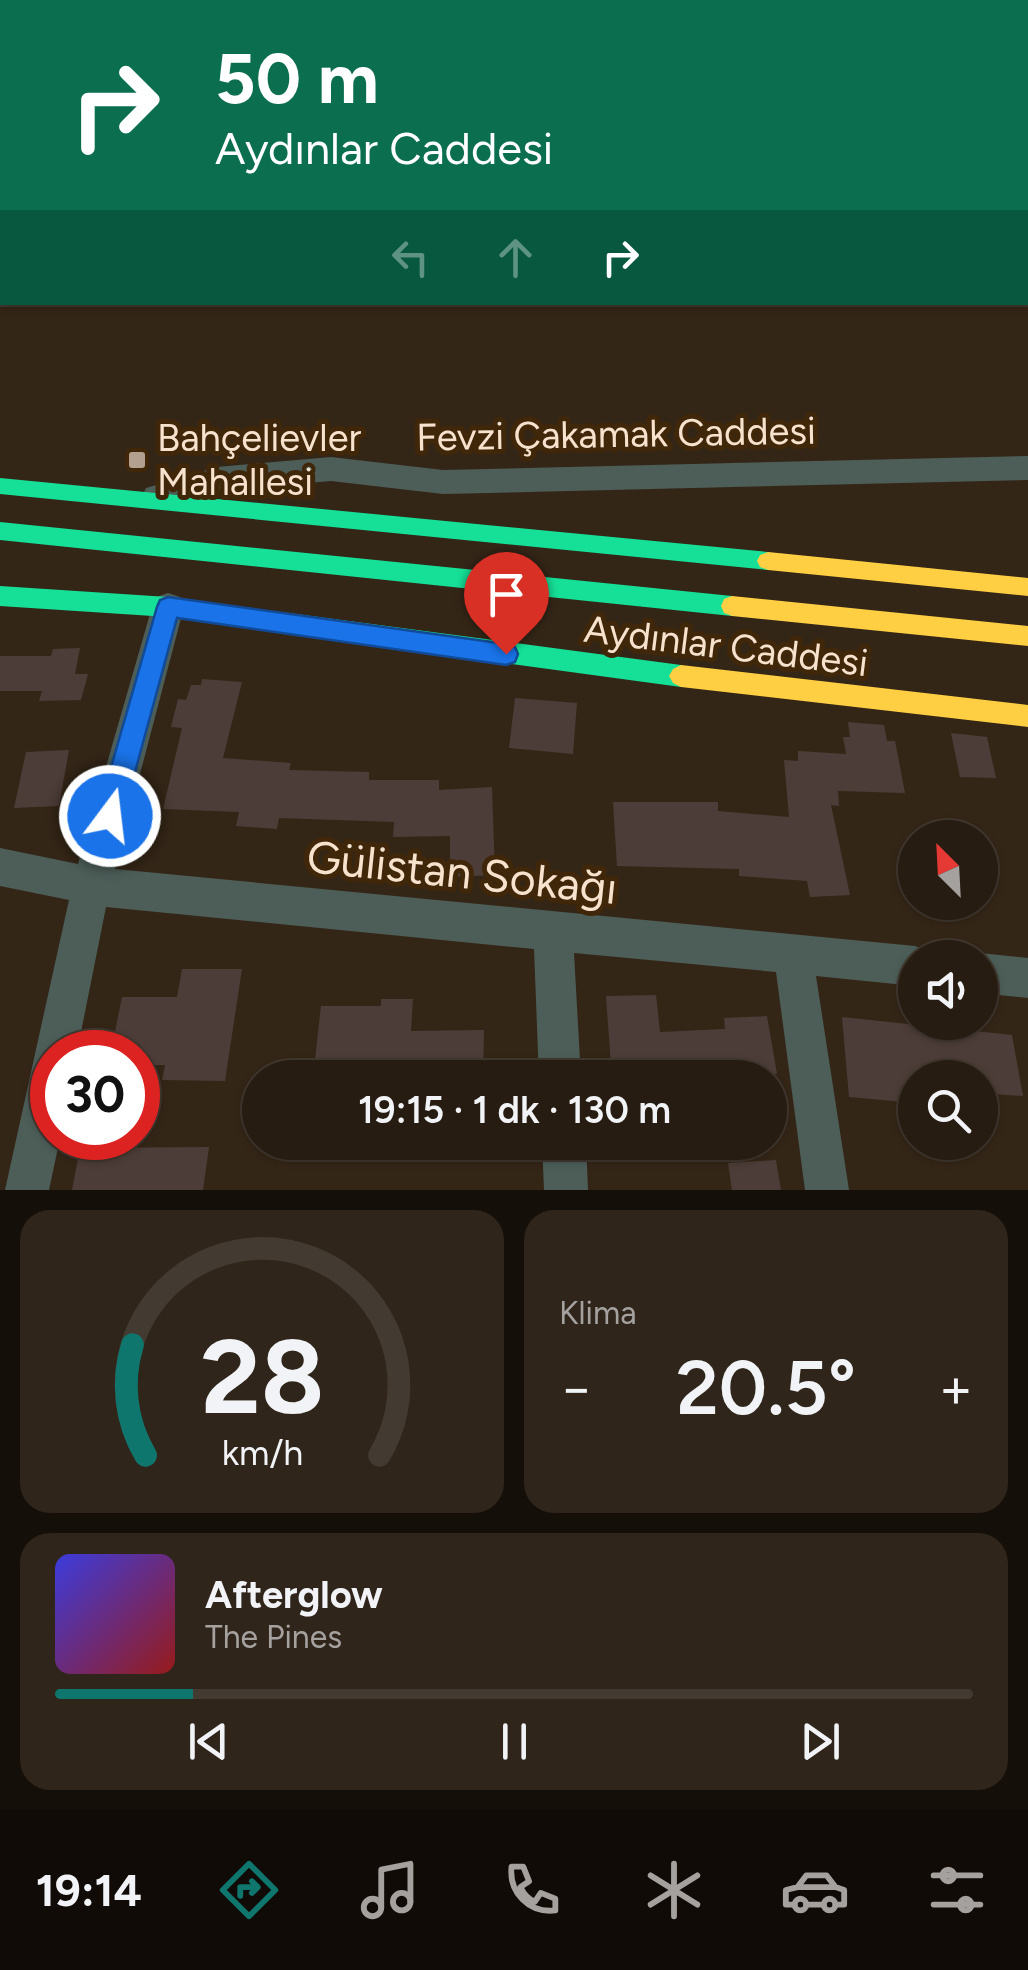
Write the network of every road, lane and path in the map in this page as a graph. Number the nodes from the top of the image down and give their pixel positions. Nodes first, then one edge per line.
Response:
1 (1028, 468) edge
2 (0, 486) edge
3 (148, 500) junction
4 (0, 531) edge
5 (1028, 586) edge
6 (0, 596) edge
7 (168, 607) junction
8 (1028, 636) edge
9 (1028, 716) edge
10 (0, 867) edge
11 (91, 886) junction
12 (553, 932) junction
13 (792, 953) junction
14 (898, 964) edge
15 (998, 975) edge
16 (1028, 978) edge
17 (61, 1030) edge
18 (559, 1060) edge
19 (33, 1160) edge
20 (565, 1160) edge
21 (27, 1190) edge
22 (566, 1190) edge
23 (827, 1190) edge

1 - 3 street, Fevzi Çakamak Caddesi
2 - 3 main road
3 - 5 main road
4 - 8 main road
6 - 7 main road, Aydınlar Caddesi
7 - 9 main road, Aydınlar Caddesi
7 - 11 street
10 - 11 street, Gülistan Sokağı
11 - 12 street, Gülistan Sokağı
11 - 17 street
12 - 13 street, Gülistan Sokağı
12 - 18 street
13 - 14 street, Gülistan Sokağı
13 - 23 street
15 - 16 street
19 - 21 street
20 - 22 street

